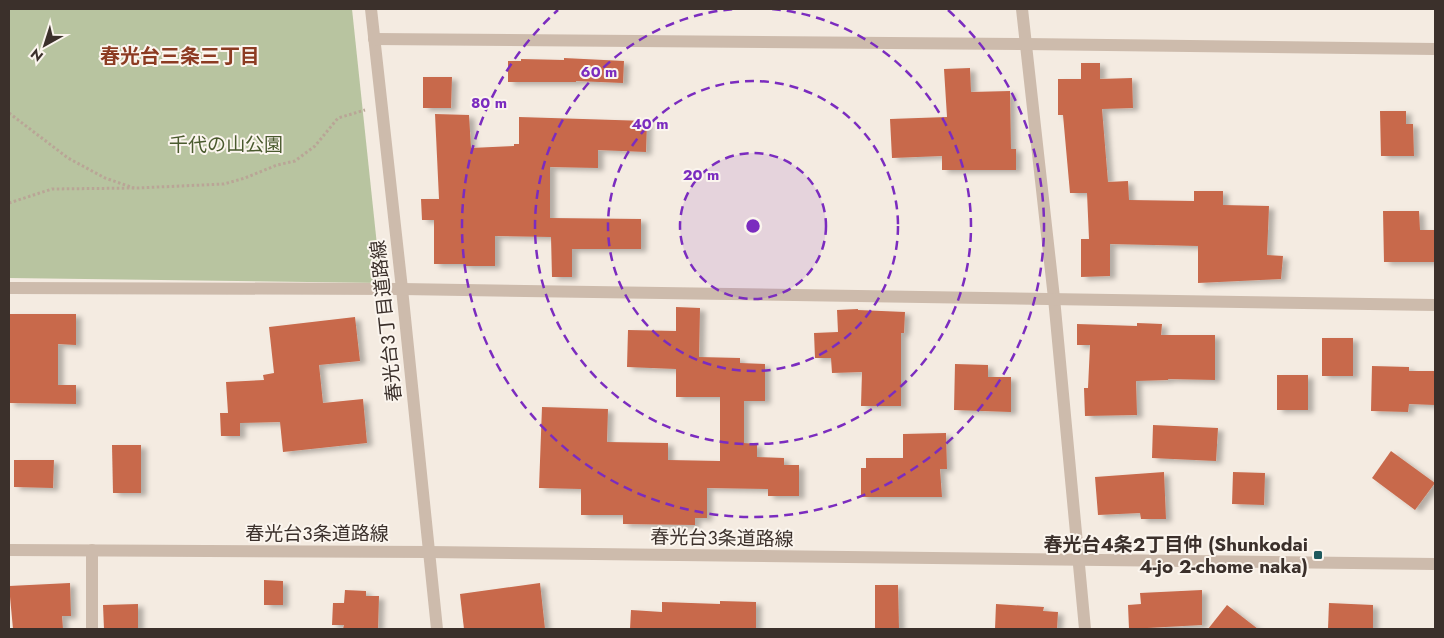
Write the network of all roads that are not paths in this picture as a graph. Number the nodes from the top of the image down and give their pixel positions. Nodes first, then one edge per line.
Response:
1 (371, 9) edge
2 (1022, 9) edge
3 (374, 39) junction
4 (1025, 44) junction
5 (1435, 49) edge
6 (9, 288) edge
7 (402, 289) junction
8 (1054, 298) junction
9 (1435, 305) edge
10 (9, 550) edge
11 (92, 550) junction
12 (428, 552) junction
13 (1078, 560) junction
14 (1435, 564) edge
15 (92, 629) edge
16 (437, 629) edge
17 (1085, 629) edge

1 - 3 street, 春光台3丁目道路線
2 - 4 street
3 - 4 street
3 - 7 street, 春光台3丁目道路線
4 - 5 street
4 - 8 street
6 - 7 street
7 - 8 street
7 - 12 street, 春光台3丁目道路線
8 - 9 street
8 - 13 street
10 - 11 street, 春光台3条道路線
11 - 12 street, 春光台3条道路線
11 - 15 street
12 - 13 street, 春光台3条道路線
12 - 16 street, 春光台3丁目道路線
13 - 14 street, 春光台3条道路線
13 - 17 street

